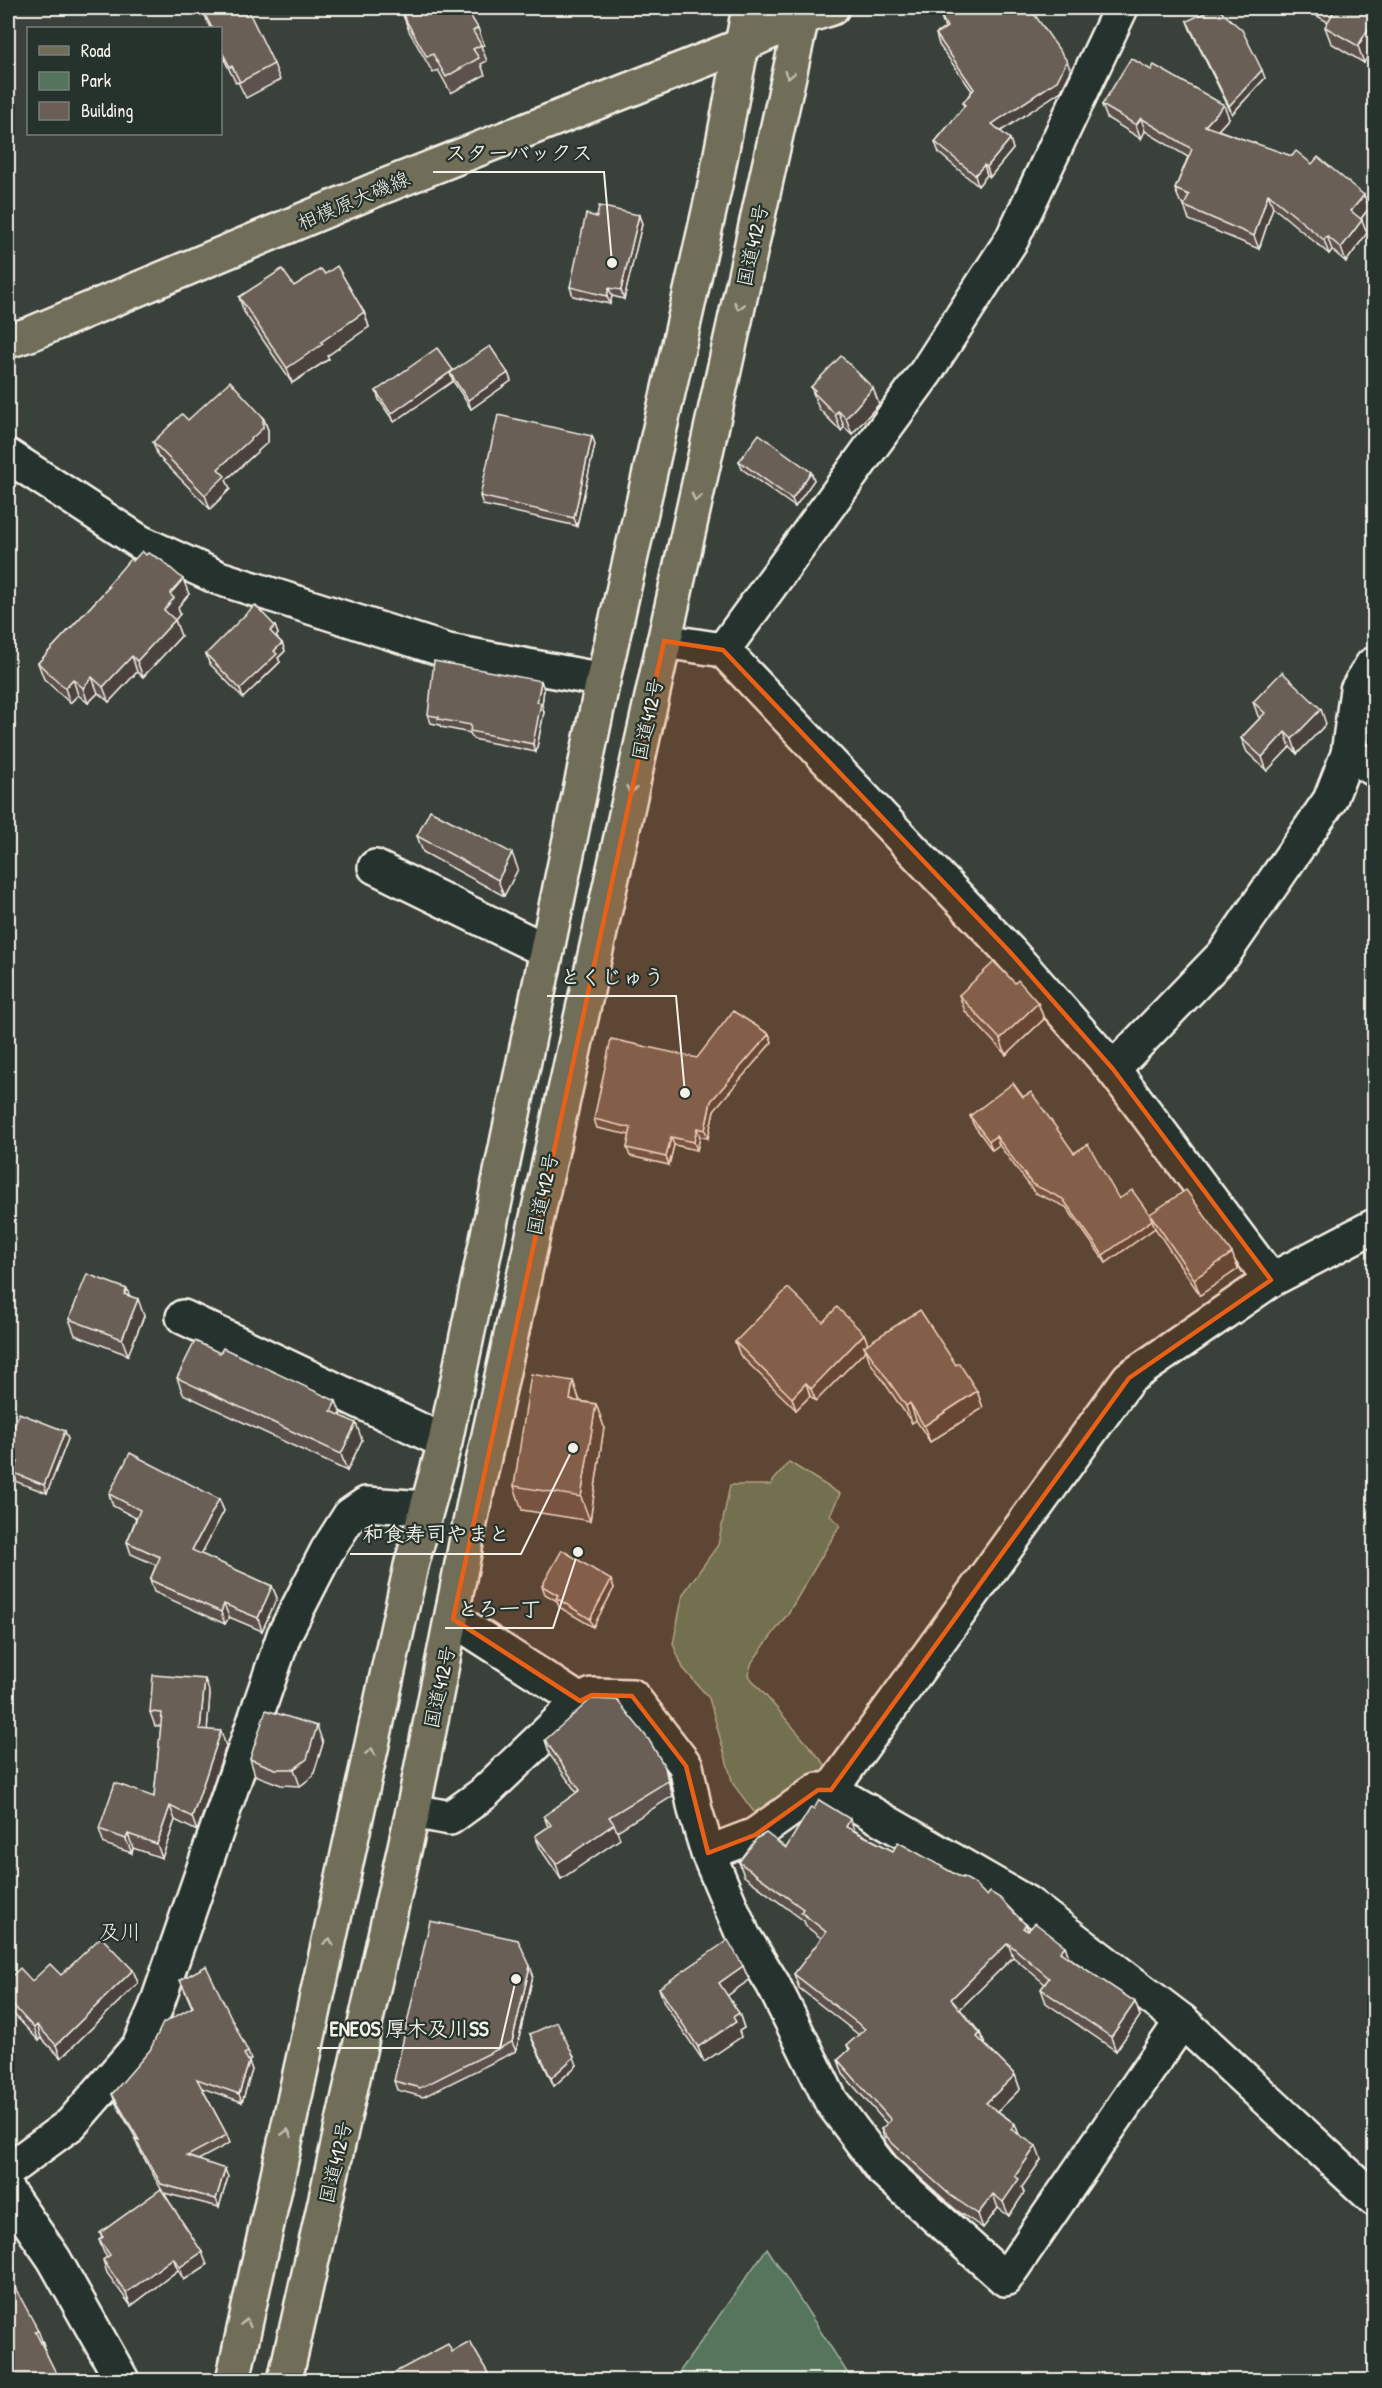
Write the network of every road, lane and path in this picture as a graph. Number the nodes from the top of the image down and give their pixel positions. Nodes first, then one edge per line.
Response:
1 (749, 8) edge
2 (832, 8) edge
3 (1121, 8) edge
4 (803, 13) edge
5 (740, 46) junction
6 (8, 341) edge
7 (8, 456) edge
8 (664, 641) junction
9 (723, 650) junction
10 (1374, 668) edge
11 (603, 680) junction
12 (1361, 761) edge
13 (375, 867) dead end
14 (547, 951) junction
15 (1113, 1069) junction
16 (1374, 1226) edge
17 (1271, 1280) junction
18 (183, 1317) dead end
19 (445, 1442) junction
20 (426, 1508) junction
21 (453, 1619) junction
22 (580, 1701) junction
23 (831, 1790) junction
24 (413, 1811) junction
25 (708, 1853) junction
26 (1182, 2021) junction
27 (8, 2170) edge
28 (8, 2192) edge
29 (1374, 2199) edge
30 (122, 2380) edge
31 (233, 2380) edge
32 (285, 2380) edge

1 - 5 main road
2 - 4 main road, 相模原大磯線
3 - 9 street
4 - 5 main road, 相模原大磯線
4 -> 8 main road, 国道412号
5 - 6 main road, 相模原大磯線
5 - 11 main road
7 - 11 street
8 - 9 street
8 -> 21 main road, 国道412号
9 - 15 street
10 - 12 street
11 - 14 main road
12 - 15 street
13 - 14 street
14 - 19 main road
15 - 17 street
16 - 17 street
17 - 23 street
18 - 19 street
19 - 20 main road
20 - 27 street
31 -> 20 main road
21 - 22 street
21 - 24 main road, 国道412号
22 - 24 street
22 - 25 street
23 - 25 street
23 - 26 street
24 - 32 main road, 国道412号
25 - 26 street
26 - 29 street
28 - 30 street

